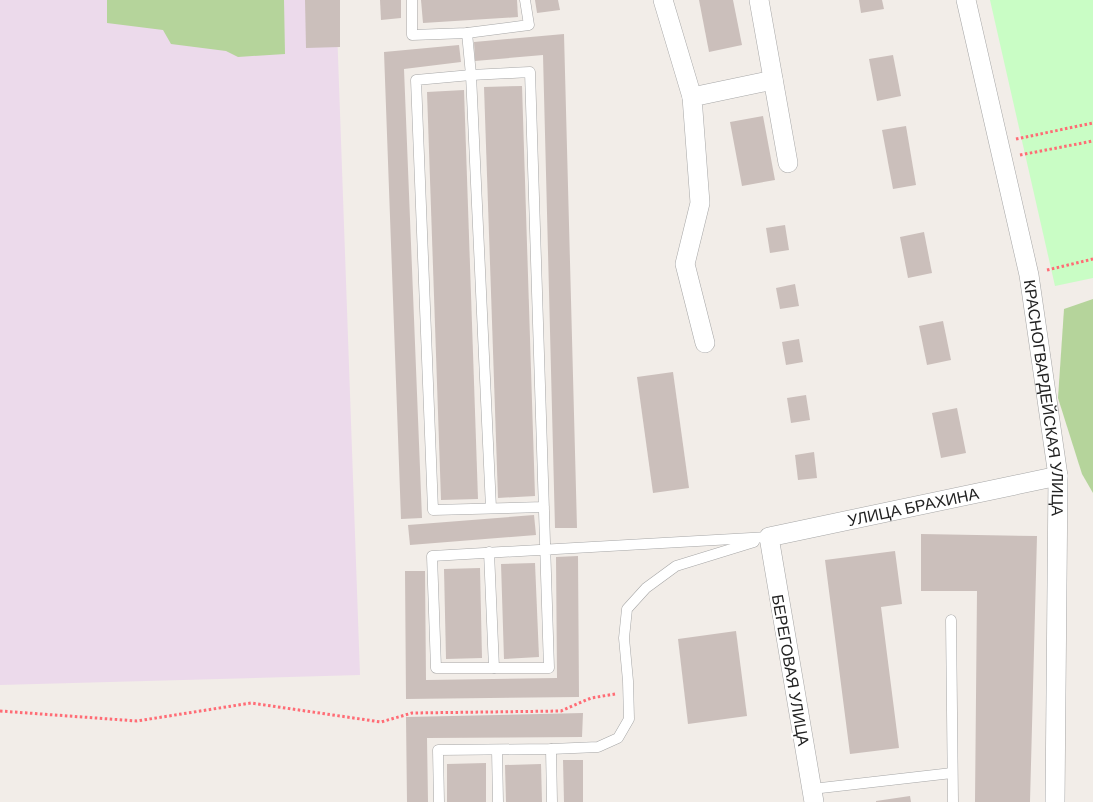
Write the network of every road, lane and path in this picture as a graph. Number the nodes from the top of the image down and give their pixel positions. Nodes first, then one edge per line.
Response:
1 (412, 0) edge
2 (525, 0) edge
3 (663, 0) edge
4 (759, 0) edge
5 (966, 0) edge
6 (468, 33) junction
7 (471, 75) junction
8 (773, 80) junction
9 (692, 97) junction
10 (1093, 123) edge
11 (1093, 141) edge
12 (1000, 150) junction
13 (788, 163) dead end
14 (1093, 259) edge
15 (1029, 275) junction
16 (705, 342) dead end
17 (1058, 476) junction
18 (544, 507) junction
19 (491, 508) junction
20 (769, 537) junction
21 (546, 549) junction
22 (489, 552) junction
23 (951, 620) dead end
24 (494, 668) junction
25 (628, 692) junction
26 (0, 711) edge
27 (551, 749) junction
28 (497, 750) junction
29 (952, 773) junction
30 (813, 795) edge
31 (439, 802) edge
32 (498, 802) edge
33 (552, 802) edge
34 (953, 802) edge
35 (1055, 802) edge

1 - 6 lane
2 - 6 lane
3 - 9 street
4 - 8 street
5 - 12 street, КРАСНОГВАРДЕЙСКАЯ УЛИЦА
6 - 7 lane
7 - 18 lane
7 - 19 lane
7 - 19 lane
8 - 9 street
8 - 13 street
9 - 16 street
10 - 12 path
11 - 12 path
12 - 15 street, КРАСНОГВАРДЕЙСКАЯ УЛИЦА
14 - 15 path
15 - 17 street, КРАСНОГВАРДЕЙСКАЯ УЛИЦА
17 - 20 street, УЛИЦА БРАХИНА
17 - 35 street, КРАСНОГВАРДЕЙСКАЯ УЛИЦА
18 - 19 lane
18 - 21 lane
20 - 21 lane
20 - 25 lane
20 - 30 street, БЕРЕГОВАЯ УЛИЦА
21 - 22 lane
21 - 24 lane
22 - 24 lane
22 - 24 lane
23 - 29 lane
25 - 26 path
25 - 27 lane
27 - 28 lane
27 - 33 lane
28 - 31 lane
28 - 32 lane
29 - 30 lane
29 - 34 lane

